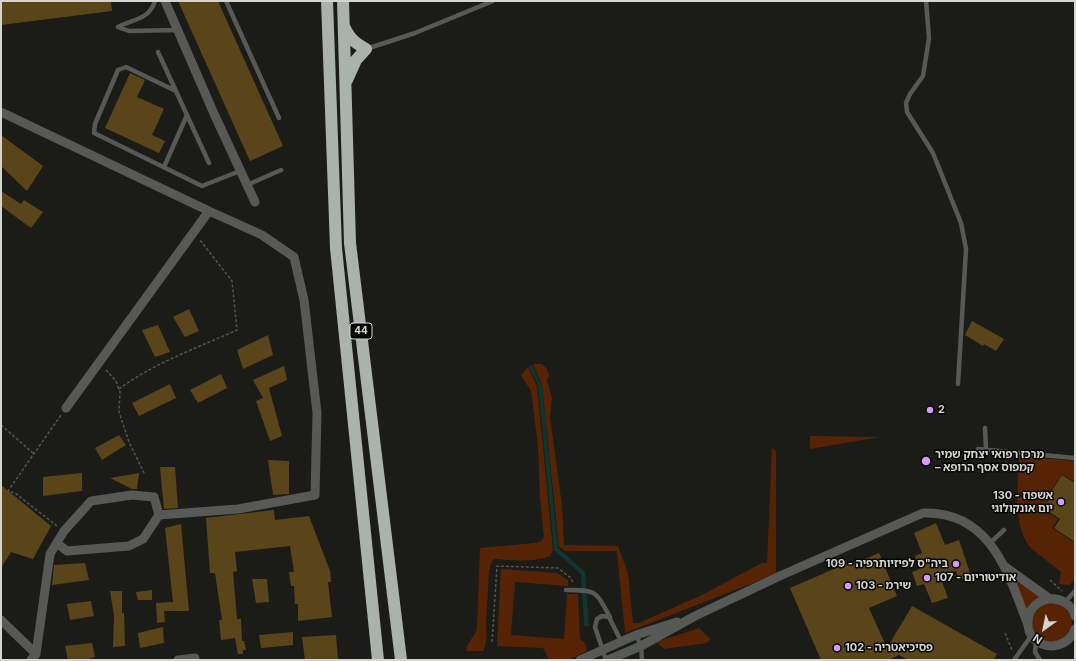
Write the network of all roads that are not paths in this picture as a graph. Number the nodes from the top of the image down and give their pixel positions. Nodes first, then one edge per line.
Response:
1 (155, 1) edge
2 (165, 1) edge
3 (226, 1) edge
4 (327, 1) edge
5 (343, 1) edge
6 (493, 1) edge
7 (926, 1) edge
8 (344, 26) junction
9 (177, 30) junction
10 (366, 49) junction
11 (158, 52) dead end
12 (176, 91) junction
13 (346, 91) junction
14 (1, 112) edge
15 (187, 115) junction
16 (279, 118) dead end
17 (209, 163) dead end
18 (164, 167) junction
19 (281, 170) dead end
20 (240, 171) junction
21 (247, 186) junction
22 (255, 202) dead end
23 (209, 212) junction
24 (958, 384) dead end
25 (66, 408) road end
26 (985, 428) dead end
27 (978, 449) dead end
28 (986, 450) junction
29 (1075, 458) edge
30 (159, 516) junction
31 (1004, 530) dead end
32 (57, 543) junction
33 (989, 544) junction
34 (1004, 566) junction
35 (566, 590) dead end
36 (1075, 591) edge
37 (1050, 599) junction
38 (1065, 602) junction
39 (1075, 614) edge
40 (695, 616) junction
41 (611, 619) junction
42 (1, 620) edge
43 (1028, 625) junction
44 (1074, 633) edge
45 (636, 635) junction
46 (1034, 638) junction
47 (622, 641) junction
48 (641, 646) junction
49 (602, 650) junction
50 (33, 657) edge
51 (195, 658) dead end
52 (1015, 659) edge
53 (178, 660) edge
54 (378, 660) edge
55 (401, 660) edge
56 (580, 660) edge
57 (607, 660) edge
58 (642, 660) edge
59 (1040, 660) edge

1 - 9 lane
2 - 9 street
3 - 16 lane
4 - 54 highway, 44
5 - 8 highway, 44
6 - 10 lane
7 - 24 lane
8 - 10 highway
8 - 13 highway, 44
9 - 20 street
10 - 13 highway
11 - 12 lane
12 - 15 lane
12 - 18 lane
13 - 55 highway, 44
14 - 23 street
15 - 17 lane
15 - 18 lane
18 - 20 lane
19 - 21 lane
20 - 21 street
21 - 22 street
23 - 25 street
23 - 30 street
26 - 28 lane
27 - 28 lane
28 - 29 lane
30 - 32 street
30 - 32 street
31 - 33 lane
32 - 50 street
33 - 34 street
33 - 40 street
34 - 37 street
34 - 43 street
35 - 41 lane
36 - 38 lane
37 - 38 street
37 - 43 street
38 - 39 street
40 - 45 street
40 - 48 street
41 - 47 lane
41 - 49 lane
42 - 50 street
43 - 46 street
44 - 46 street
45 - 47 street
45 - 48 lane
46 - 52 lane
46 - 59 lane
47 - 49 street
48 - 57 street
48 - 58 lane
49 - 56 street
49 - 57 lane
51 - 53 street

